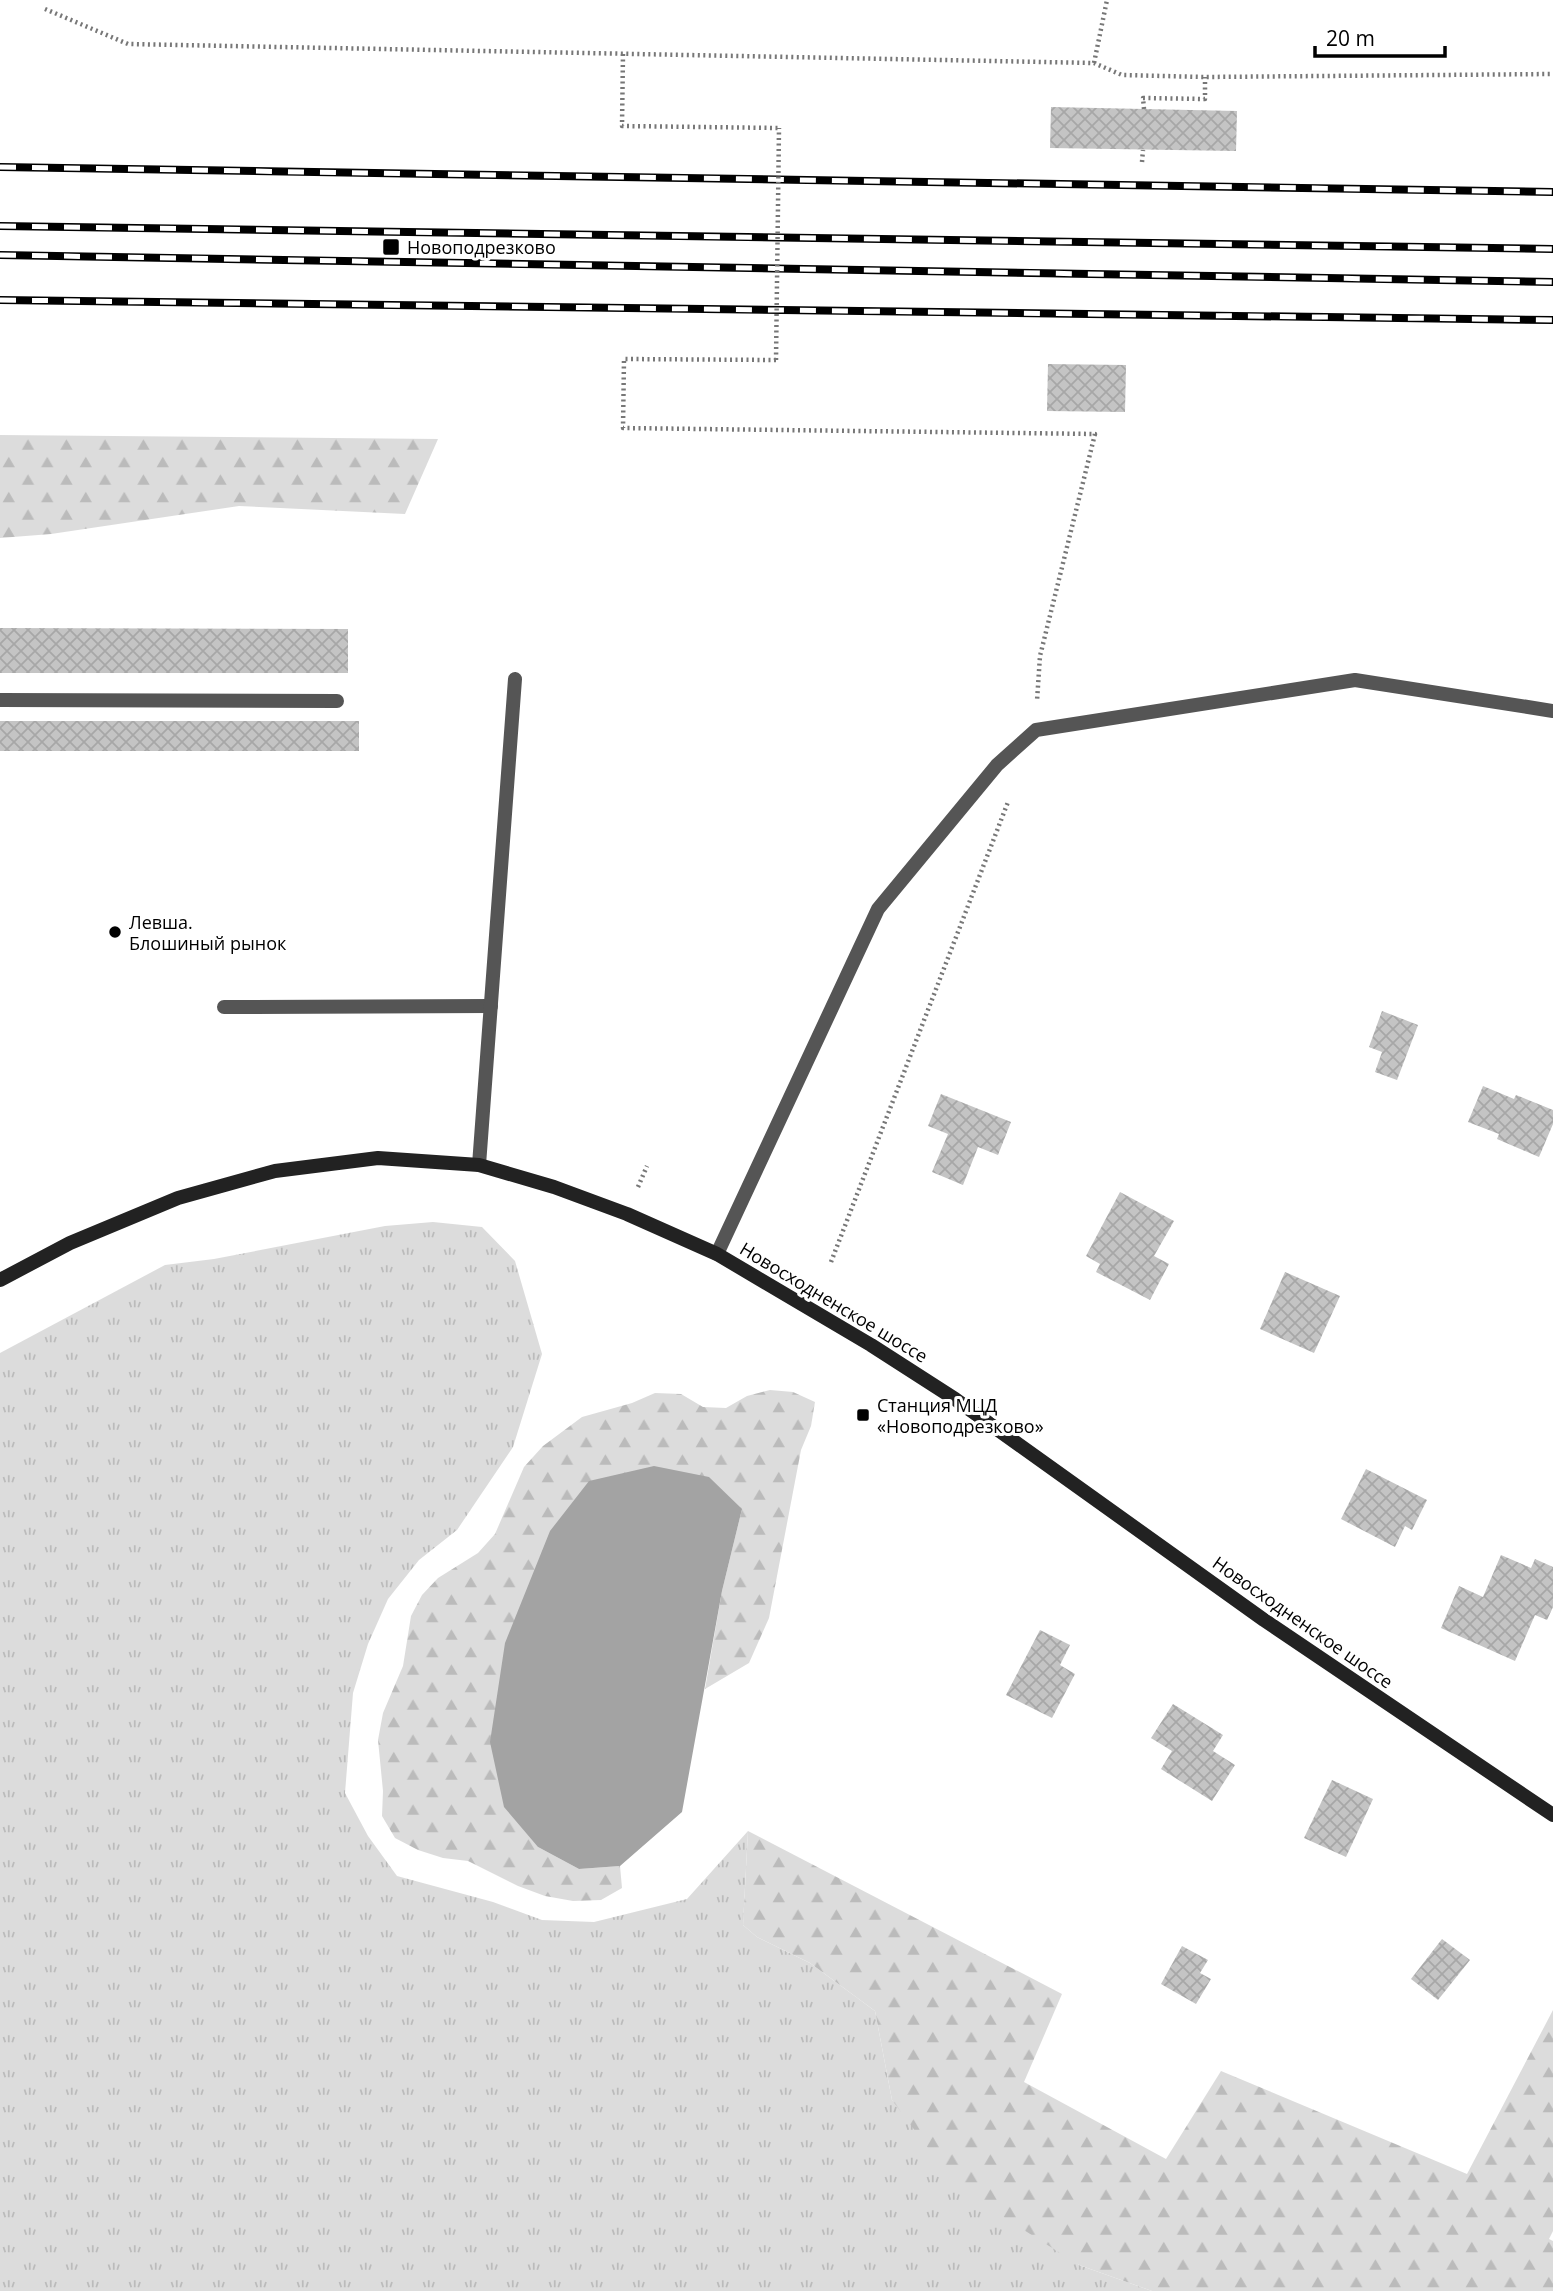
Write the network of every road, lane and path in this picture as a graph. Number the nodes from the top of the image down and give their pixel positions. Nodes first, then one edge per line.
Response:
1 (1107, 0) edge
2 (45, 9) dead end
3 (623, 54) junction
4 (1094, 63) junction
5 (1553, 74) edge
6 (1205, 77) junction
7 (1144, 109) dead end
8 (1143, 150) dead end
9 (1142, 162) dead end
10 (515, 679) dead end
11 (0, 701) edge
12 (337, 701) dead end
13 (1553, 711) edge
14 (1035, 730) junction
15 (1011, 794) dead end
16 (491, 1006) junction
17 (224, 1007) dead end
18 (479, 1165) junction
19 (647, 1166) dead end
20 (636, 1191) dead end
21 (717, 1254) junction
22 (831, 1262) dead end
23 (0, 1280) edge
24 (1553, 1815) edge

1 - 4 path
2 - 3 path
3 - 4 path
3 - 14 path, bridge
4 - 6 path
5 - 6 path
6 - 7 path
8 - 9 path
10 - 16 lane
11 - 12 lane
13 - 14 lane
14 - 21 lane
15 - 22 path
16 - 17 lane
16 - 18 lane
18 - 21 main road, Новосходненское шоссе
18 - 23 main road, Новосходненское шоссе
19 - 20 path
21 - 24 main road, Новосходненское шоссе

